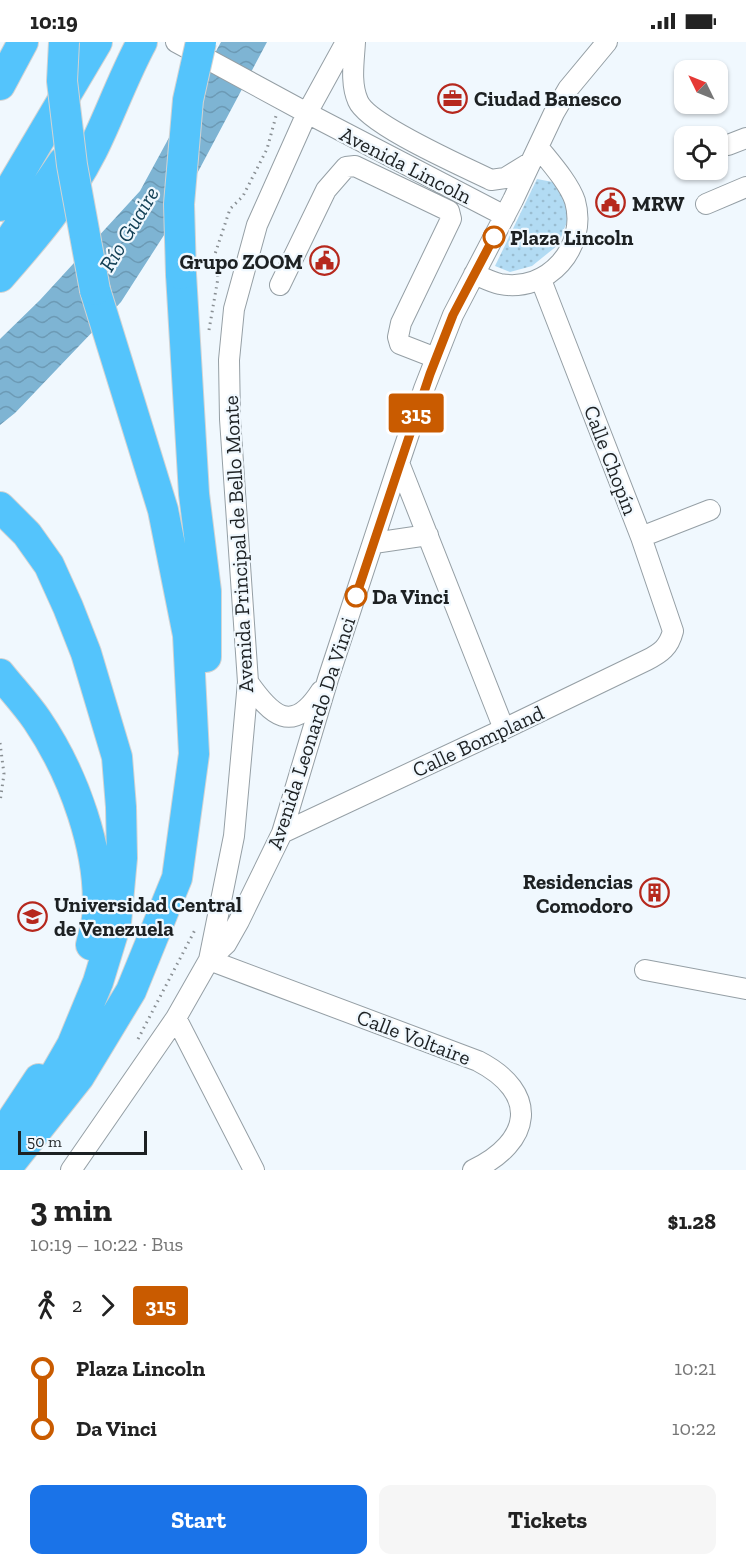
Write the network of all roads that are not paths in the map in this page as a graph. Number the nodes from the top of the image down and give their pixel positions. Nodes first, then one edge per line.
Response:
1 (23, 42) edge
2 (64, 42) edge
3 (176, 42) edge
4 (201, 42) edge
5 (346, 42) edge
6 (355, 42) edge
7 (607, 42) edge
8 (118, 48) edge
9 (0, 85) edge
10 (307, 113) junction
11 (535, 155) junction
12 (746, 187) edge
13 (706, 204) dead end
14 (0, 206) edge
15 (505, 216) junction
16 (0, 254) edge
17 (474, 274) junction
18 (0, 277) edge
19 (541, 279) junction
20 (280, 285) dead end
21 (436, 358) junction
22 (399, 463) junction
23 (0, 507) edge
24 (710, 510) dead end
25 (428, 535) junction
26 (641, 537) junction
27 (374, 543) junction
28 (670, 642) joint
29 (0, 674) edge
30 (328, 679) junction
31 (248, 682) junction
32 (504, 729) junction
33 (282, 833) junction
34 (209, 960) junction
35 (645, 970) dead end
36 (746, 989) edge
37 (176, 1018) junction
38 (0, 1138) edge
39 (0, 1168) edge
40 (5, 1170) edge
41 (26, 1170) edge
42 (71, 1170) edge
43 (254, 1170) edge
44 (473, 1170) edge

1 - 9 highway
2 - 40 highway, bridge
3 - 10 street, Avenida Lincoln
4 - 41 highway, bridge
5 - 10 street, Avenida Principal de Bello Monte
6 - 11 street
7 - 11 street, Avenida Leonardo Da Vinci
8 - 14 highway
8 - 16 highway
8 - 18 highway
10 - 15 street, Avenida Lincoln
10 - 31 street, Avenida Principal de Bello Monte
11 - 15 street, Avenida Leonardo Da Vinci
11 - 19 street
12 - 13 street
15 - 17 street, Avenida Leonardo Da Vinci
17 - 19 street
17 - 21 street, Avenida Leonardo Da Vinci
19 - 26 street, Calle Chopín
20 - 21 street
21 - 22 street, Avenida Leonardo Da Vinci
22 - 25 street
22 - 27 street, Avenida Leonardo Da Vinci
23 - 39 highway
24 - 26 street
25 - 27 street
25 - 32 street
26 - 28 street, Calle Chopín
27 - 30 street, Avenida Leonardo Da Vinci
28 - 32 street, Calle Bompland
29 - 38 highway
30 - 31 street
30 - 33 street, Avenida Leonardo Da Vinci
31 - 34 street, Avenida Principal de Bello Monte
32 - 33 street, Calle Bompland
33 - 34 street, Avenida Leonardo Da Vinci
34 - 37 street, Avenida Principal de Bello Monte
34 - 44 street, Calle Voltaire
35 - 36 street
37 - 42 street, Avenida Principal de Bello Monte
37 - 43 street

